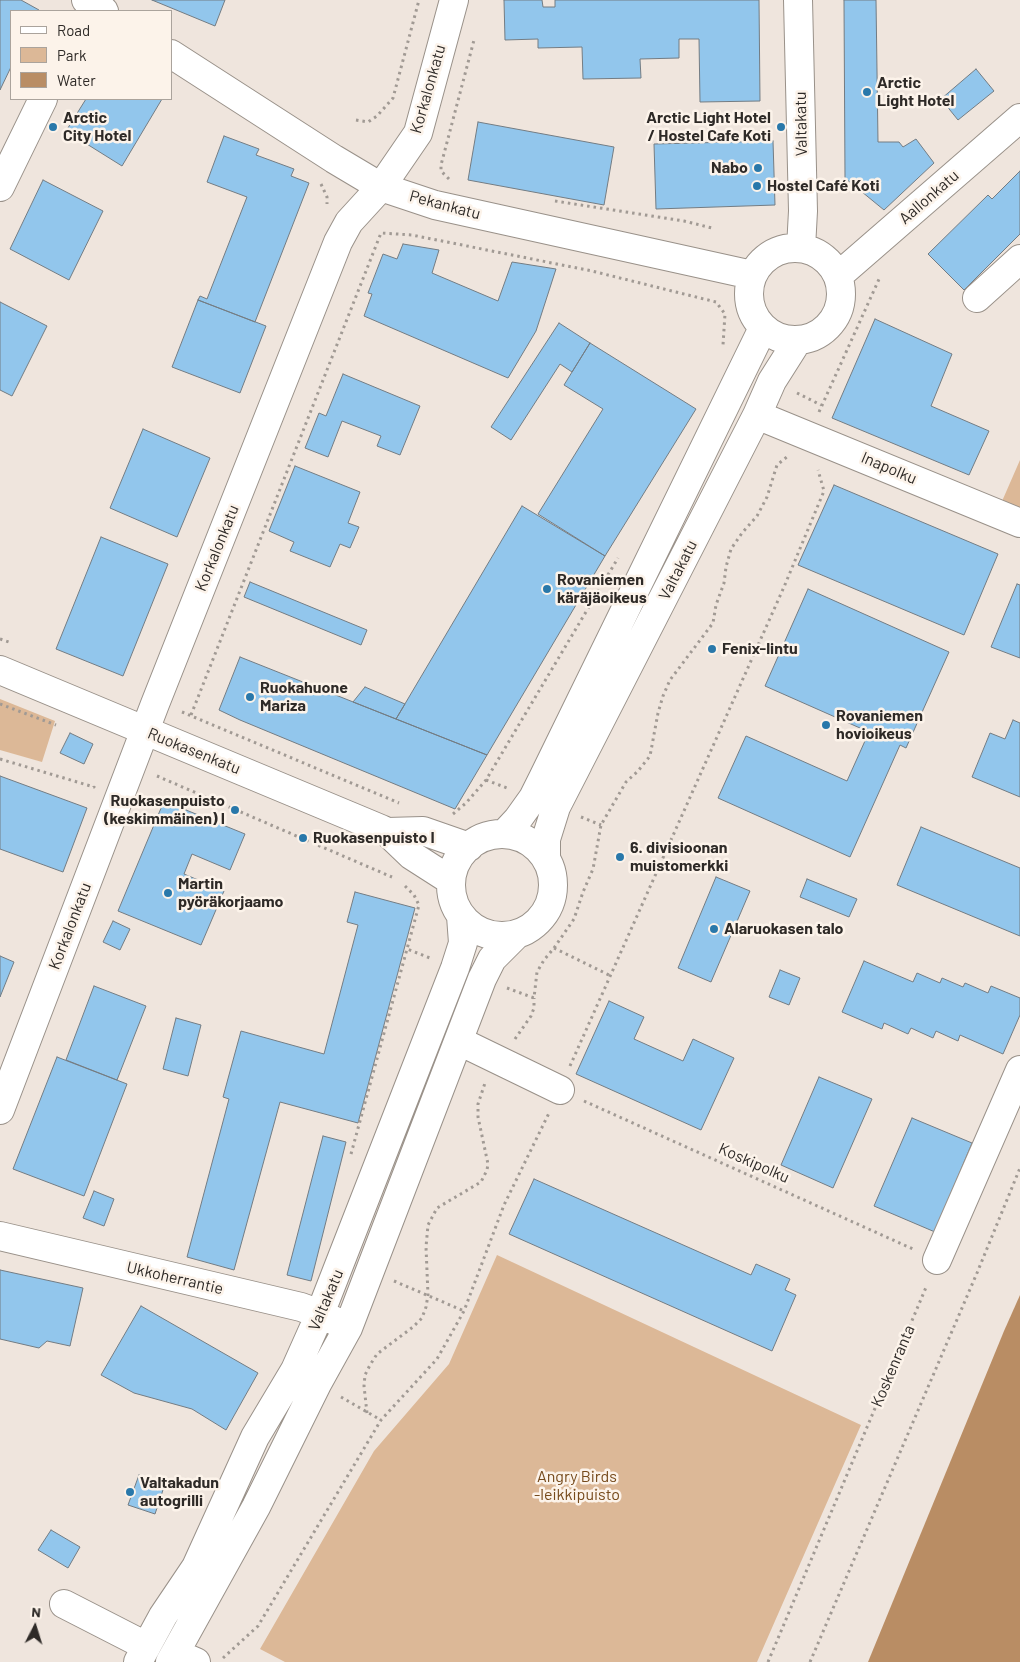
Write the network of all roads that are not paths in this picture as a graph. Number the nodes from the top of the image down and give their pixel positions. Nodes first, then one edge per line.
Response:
1 (454, 0) edge
2 (798, 0) edge
3 (172, 55) edge
4 (43, 100) edge
5 (1020, 118) edge
6 (0, 187) edge
7 (381, 187) junction
8 (801, 248) junction
9 (1020, 259) edge
10 (752, 276) junction
11 (838, 276) junction
12 (977, 298) dead end
13 (763, 328) junction
14 (798, 340) junction
15 (757, 415) junction
16 (1020, 523) edge
17 (0, 670) edge
18 (144, 732) junction
19 (387, 832) junction
20 (504, 834) junction
21 (469, 847) junction
22 (546, 858) junction
23 (450, 880) junction
24 (461, 916) junction
25 (516, 935) junction
26 (459, 1041) junction
27 (1020, 1070) edge
28 (560, 1090) road end
29 (0, 1110) edge
30 (0, 1236) edge
31 (937, 1260) road end
32 (320, 1314) junction
33 (348, 1328) junction
34 (64, 1604) dead end
35 (142, 1654) edge
36 (180, 1659) edge

1 - 7 street, Korkalonkatu
2 - 8 street, Valtakatu
3 - 7 street, Pekankatu
4 - 6 street
5 - 11 street, Aallonkatu
7 - 10 street, Pekankatu
7 - 18 street, Korkalonkatu
8 - 10 street
8 - 11 street
9 - 12 street
10 - 13 street
11 - 14 street
13 - 14 street
13 - 20 street, Valtakatu
14 - 15 street, Valtakatu
15 - 16 street, Inapolku
15 - 22 street, Valtakatu
17 - 18 street, Ruokasenkatu
18 - 19 street, Ruokasenkatu
18 - 29 street, Korkalonkatu
19 - 21 street, Ruokasenkatu
19 - 23 street, Ruokasenkatu
20 - 21 street
20 - 22 street
21 - 23 street
22 - 25 street
23 - 24 street
24 - 25 street
24 - 32 street, Valtakatu
25 - 26 street, Valtakatu
26 - 28 street
26 - 33 street, Valtakatu
27 - 31 street
30 - 32 street, Ukkoherrantie
32 - 33 street, Ukkoherrantie
32 - 35 street, Valtakatu
33 - 36 street, Valtakatu
34 - 35 street

